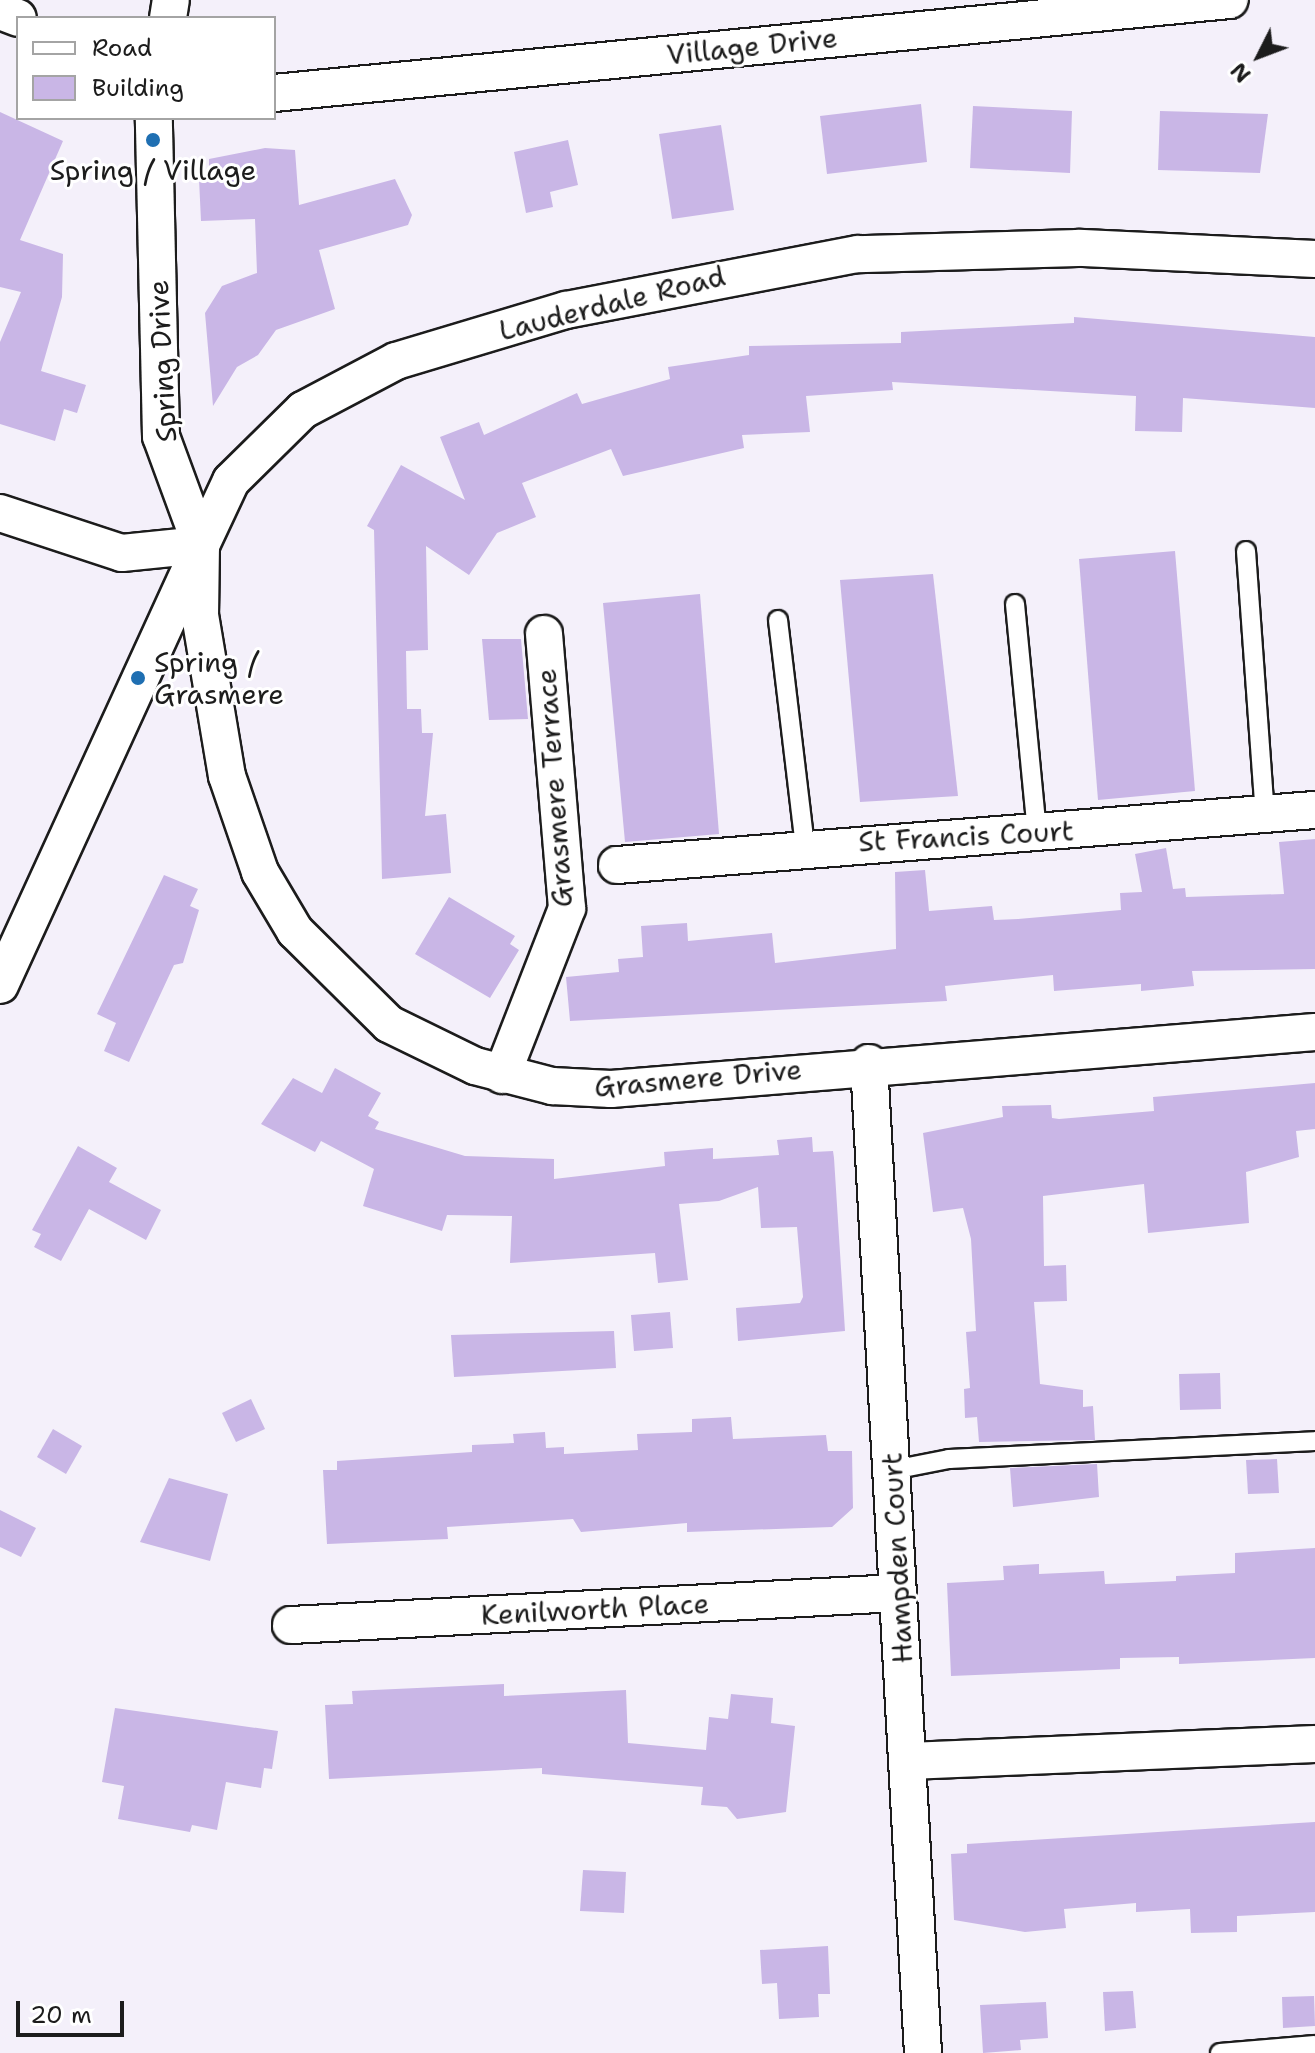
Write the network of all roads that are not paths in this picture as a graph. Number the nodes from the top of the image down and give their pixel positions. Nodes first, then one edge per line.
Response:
1 (1229, 0) edge
2 (276, 93) edge
3 (154, 120) edge
4 (1315, 259) edge
5 (0, 513) edge
6 (201, 545) junction
7 (1246, 551) dead end
8 (1015, 604) dead end
9 (778, 620) dead end
10 (544, 634) dead end
11 (1315, 810) edge
12 (1265, 815) junction
13 (1037, 833) junction
14 (805, 846) junction
15 (617, 865) dead end
16 (0, 985) edge
17 (1315, 1032) edge
18 (869, 1063) junction
19 (502, 1075) junction
20 (1315, 1441) edge
21 (893, 1470) junction
22 (898, 1593) junction
23 (291, 1625) dead end
24 (1315, 1744) edge
25 (909, 1761) junction
26 (1315, 2045) edge
27 (923, 2053) edge
28 (1220, 2053) edge

1 - 2 street, Village Drive
3 - 6 street, Spring Drive
4 - 6 street, Lauderdale Road
5 - 6 street
6 - 16 street
6 - 19 street, Grasmere Drive
7 - 12 lane
8 - 13 lane
9 - 14 lane
10 - 19 street, Grasmere Terrace
11 - 12 street, St Francis Court
12 - 13 street, St Francis Court
13 - 14 street, St Francis Court
14 - 15 street, St Francis Court
17 - 18 street, Grasmere Drive
18 - 19 street, Grasmere Drive
18 - 21 street, Hampden Court
20 - 21 lane
21 - 22 street, Hampden Court
22 - 23 street, Kenilworth Place
22 - 25 street, Hampden Court
24 - 25 street
25 - 27 street, Hampden Court
26 - 28 lane

